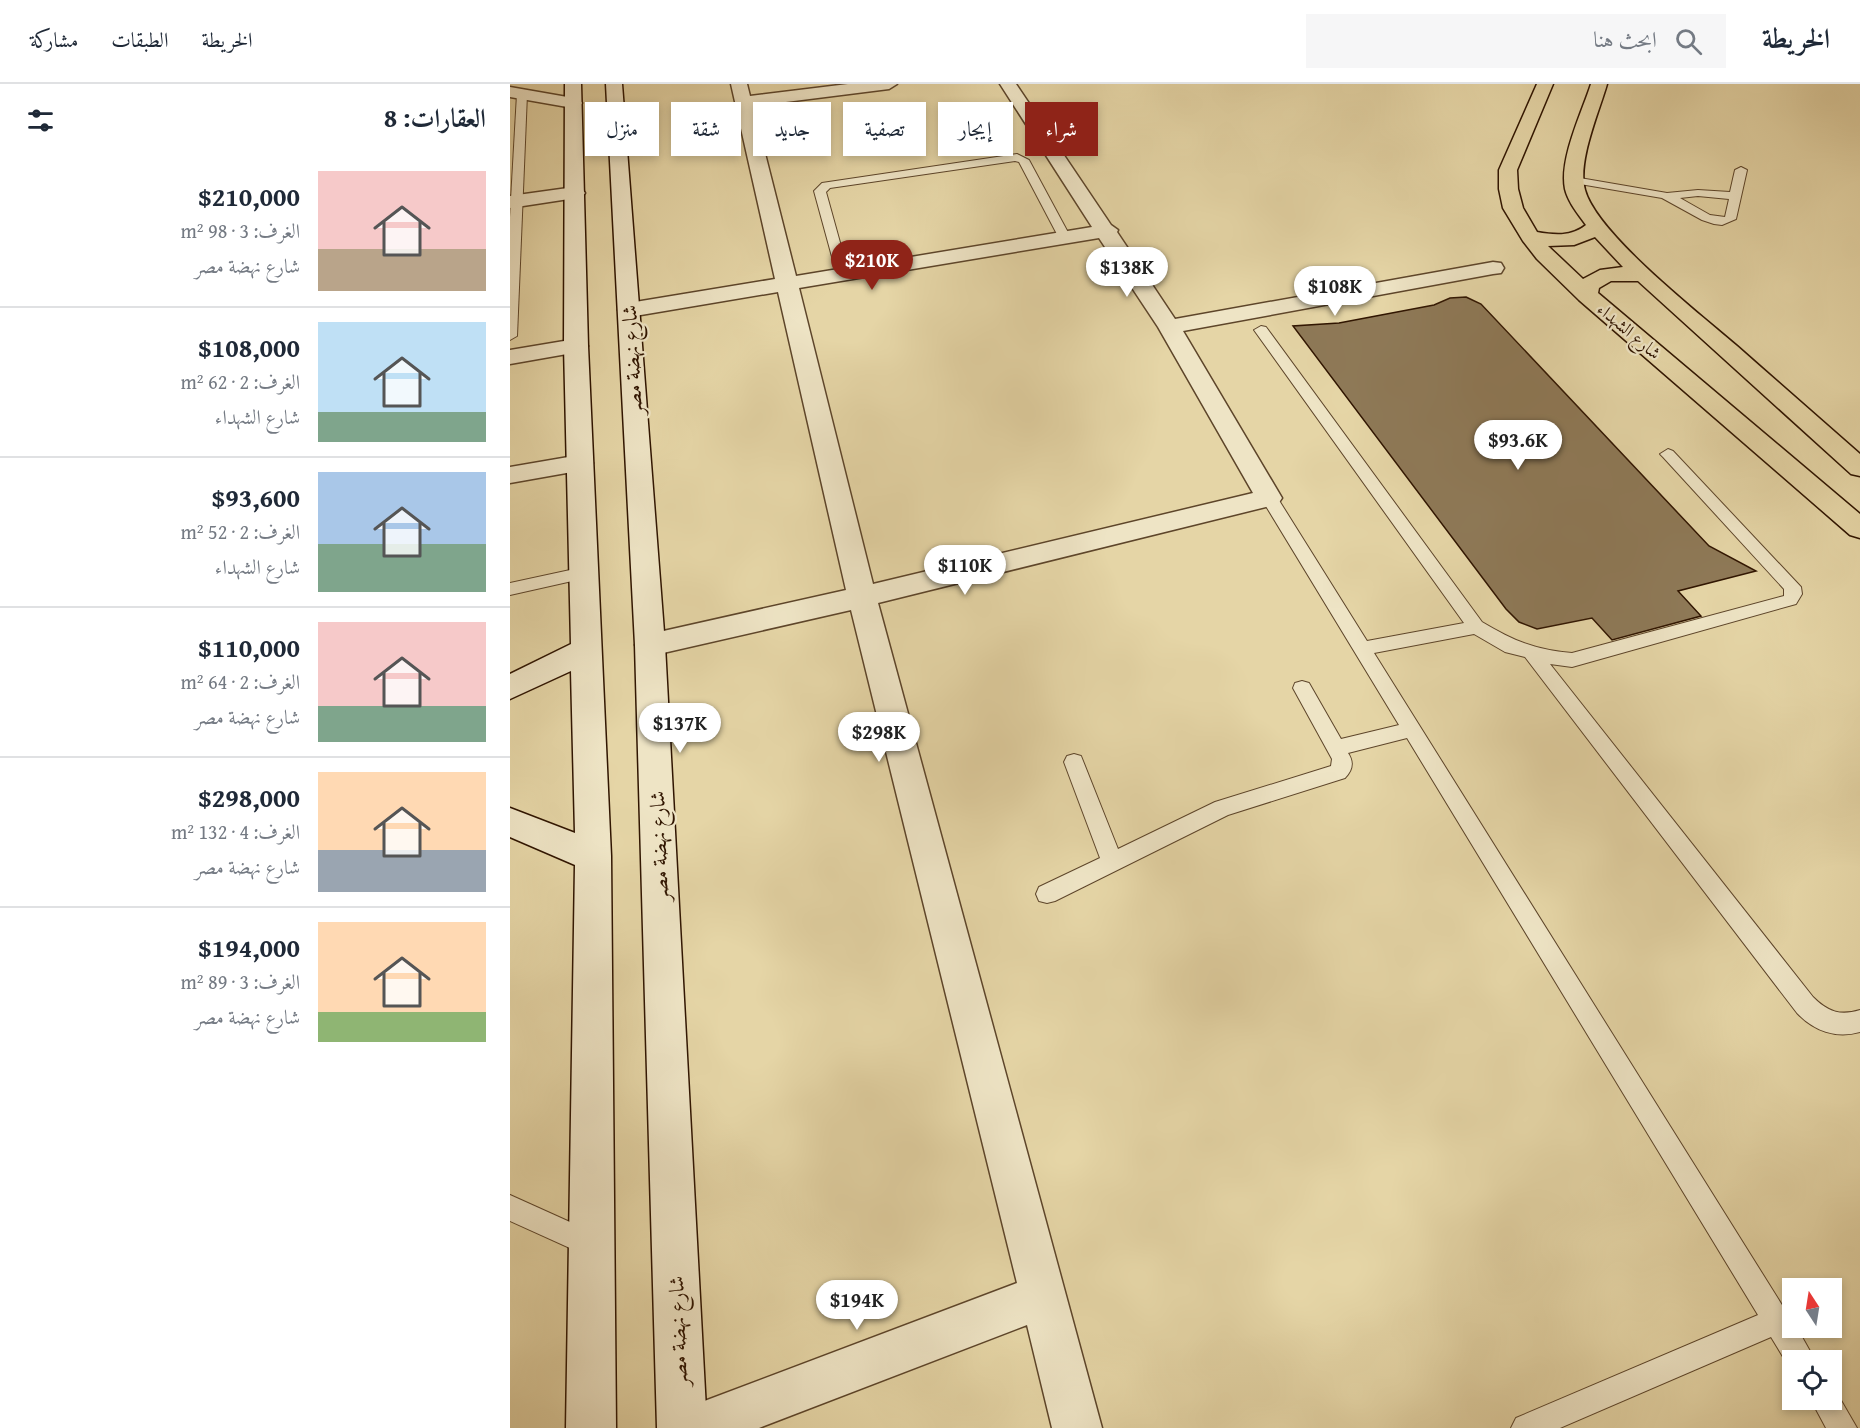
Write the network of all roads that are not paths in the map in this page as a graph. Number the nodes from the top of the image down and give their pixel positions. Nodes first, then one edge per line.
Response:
1 (615, 84) edge
2 (889, 84) edge
3 (1008, 84) edge
4 (1545, 84) edge
5 (1599, 84) edge
6 (516, 93) edge
7 (573, 93) edge
8 (741, 93) edge
9 (1741, 170) dead end
10 (1574, 180) junction
11 (575, 193) junction
12 (1668, 196) junction
13 (1735, 196) junction
14 (513, 201) edge
15 (1597, 226) junction
16 (1107, 230) junction
17 (1530, 237) junction
18 (1065, 238) junction
19 (1492, 268) dead end
20 (843, 275) junction
21 (1646, 276) junction
22 (786, 285) junction
23 (1587, 295) junction
24 (629, 310) junction
25 (1170, 327) junction
26 (1261, 330) dead end
27 (510, 336) edge
28 (576, 346) junction
29 (510, 357) edge
30 (1668, 454) dead end
31 (580, 463) junction
32 (1860, 468) edge
33 (510, 475) edge
34 (1269, 498) junction
35 (1860, 529) edge
36 (584, 573) junction
37 (510, 589) edge
38 (862, 597) junction
39 (1476, 627) junction
40 (650, 645) junction
41 (586, 649) junction
42 (1362, 649) junction
43 (1532, 654) junction
44 (510, 687) edge
45 (1302, 688) dead end
46 (1411, 729) junction
47 (1336, 748) junction
48 (1074, 762) dead end
49 (510, 822) edge
50 (593, 856) junction
51 (1112, 862) junction
52 (1047, 894) dead end
53 (1860, 1021) edge
54 (510, 1208) edge
55 (593, 1246) junction
56 (1043, 1296) junction
57 (1776, 1321) junction
58 (1795, 1350) edge
59 (1831, 1410) edge
60 (591, 1428) edge
61 (682, 1428) edge
62 (694, 1428) edge
63 (1077, 1428) edge
64 (1526, 1428) edge
65 (1842, 1428) edge

1 - 24 street, شارع نهضة مصر
2 - 8 street
3 - 16 street
4 - 17 highway, شارع الشهداء
5 - 10 highway
6 - 7 street
6 - 14 lane
7 - 11 street
8 - 22 street
9 - 13 lane
10 - 12 lane
10 - 15 highway
11 - 14 street
11 - 28 street
12 - 13 lane
12 - 13 lane
14 - 27 lane
15 - 17 highway
15 - 21 highway
16 - 18 street
16 - 25 street
17 - 23 highway, شارع الشهداء
18 - 20 street
18 - 20 lane
19 - 25 street
20 - 22 street
21 - 23 highway
21 - 32 highway
22 - 24 street
22 - 38 street
23 - 35 highway, شارع الشهداء
24 - 40 street, شارع نهضة مصر
25 - 34 street
26 - 39 lane
28 - 29 street
28 - 31 street
30 - 43 lane
31 - 33 street
31 - 36 street
34 - 38 street
34 - 42 lane
36 - 37 lane
36 - 41 street
38 - 40 street
38 - 56 street
39 - 42 lane
39 - 43 lane
40 - 61 street, شارع نهضة مصر
41 - 44 street
41 - 50 street
42 - 46 lane
43 - 53 lane
45 - 47 lane
46 - 47 lane
46 - 57 lane
47 - 51 lane
48 - 51 lane
49 - 50 street
50 - 55 street
51 - 52 lane
54 - 55 lane
55 - 60 street
56 - 62 street
56 - 63 street
57 - 58 lane
57 - 64 lane
59 - 65 lane

